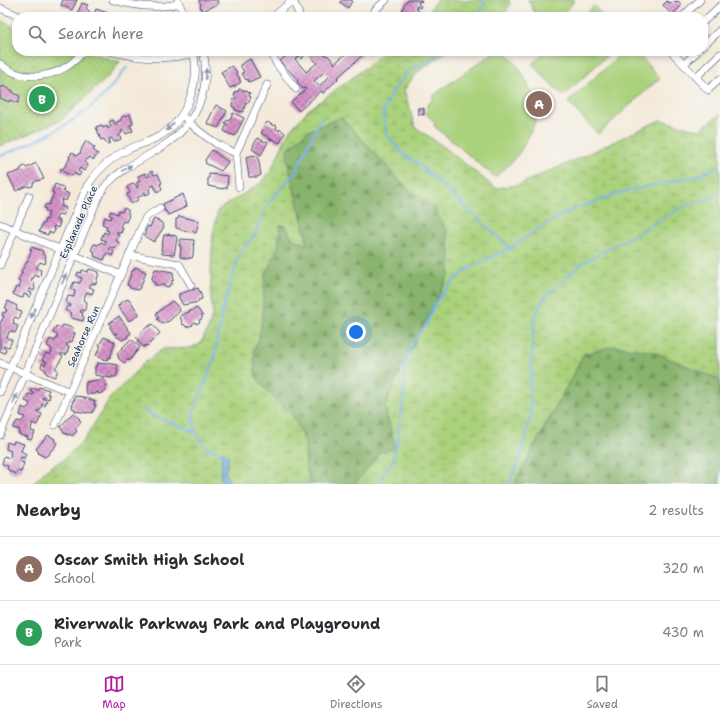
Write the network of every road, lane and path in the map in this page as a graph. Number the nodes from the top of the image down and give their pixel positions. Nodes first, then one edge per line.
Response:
1 (113, 0) edge
2 (293, 0) edge
3 (386, 0) edge
4 (700, 0) edge
5 (178, 2) edge
6 (720, 6) edge
7 (0, 8) edge
8 (375, 10) dead end
9 (183, 12) edge
10 (280, 12) edge
11 (298, 12) edge
12 (687, 12) edge
13 (12, 13) edge
14 (708, 17) edge
15 (720, 30) edge
16 (708, 41) edge
17 (720, 54) edge
18 (78, 56) edge
19 (142, 56) edge
20 (163, 56) edge
21 (194, 56) edge
22 (204, 56) edge
23 (273, 56) edge
24 (677, 56) edge
25 (693, 56) edge
26 (0, 64) edge
27 (684, 64) junction
28 (696, 77) junction
29 (720, 79) edge
30 (267, 85) dead end
31 (296, 89) dead end
32 (182, 114) junction
33 (189, 122) junction
34 (236, 153) junction
35 (87, 186) junction
36 (239, 187) dead end
37 (100, 194) junction
38 (29, 196) dead end
39 (160, 208) dead end
40 (0, 224) edge
41 (15, 230) junction
42 (60, 249) junction
43 (74, 255) junction
44 (129, 255) junction
45 (0, 265) edge
46 (121, 275) junction
47 (191, 285) dead end
48 (0, 363) edge
49 (10, 368) junction
50 (25, 374) junction
51 (0, 392) edge
52 (70, 392) junction
53 (55, 425) dead end
54 (0, 435) edge

1 - 5 street
2 - 10 street
2 - 11 street
3 - 8 street
4 - 12 street
5 - 9 street
6 - 14 street
7 - 13 street
15 - 16 street
17 - 28 street
18 - 26 street
19 - 20 street
21 - 32 street, Esplanade Place
33 -> 22 street, Esplanade Place
23 - 31 street
24 - 27 street
25 - 27 street
27 - 28 street
28 - 29 street
30 - 34 street
32 - 33 street
32 -> 35 street, Esplanade Place
33 - 34 street
37 -> 33 street, Esplanade Place
34 - 36 street
35 - 37 street
35 - 42 street, Esplanade Place
37 - 43 street, Esplanade Place
38 - 41 street
39 - 44 street, Seahorse Run
40 - 41 street
41 - 42 street
41 - 45 street
42 - 43 street
42 -> 49 street, Esplanade Place
43 - 46 street
50 -> 43 street, Esplanade Place
44 - 46 street, Seahorse Run
44 - 47 street
46 - 52 street, Seahorse Run
48 - 49 street
49 - 50 street
49 - 51 street, Esplanade Place
50 - 52 street
54 -> 50 street, Esplanade Place
52 - 53 street, Seahorse Run

